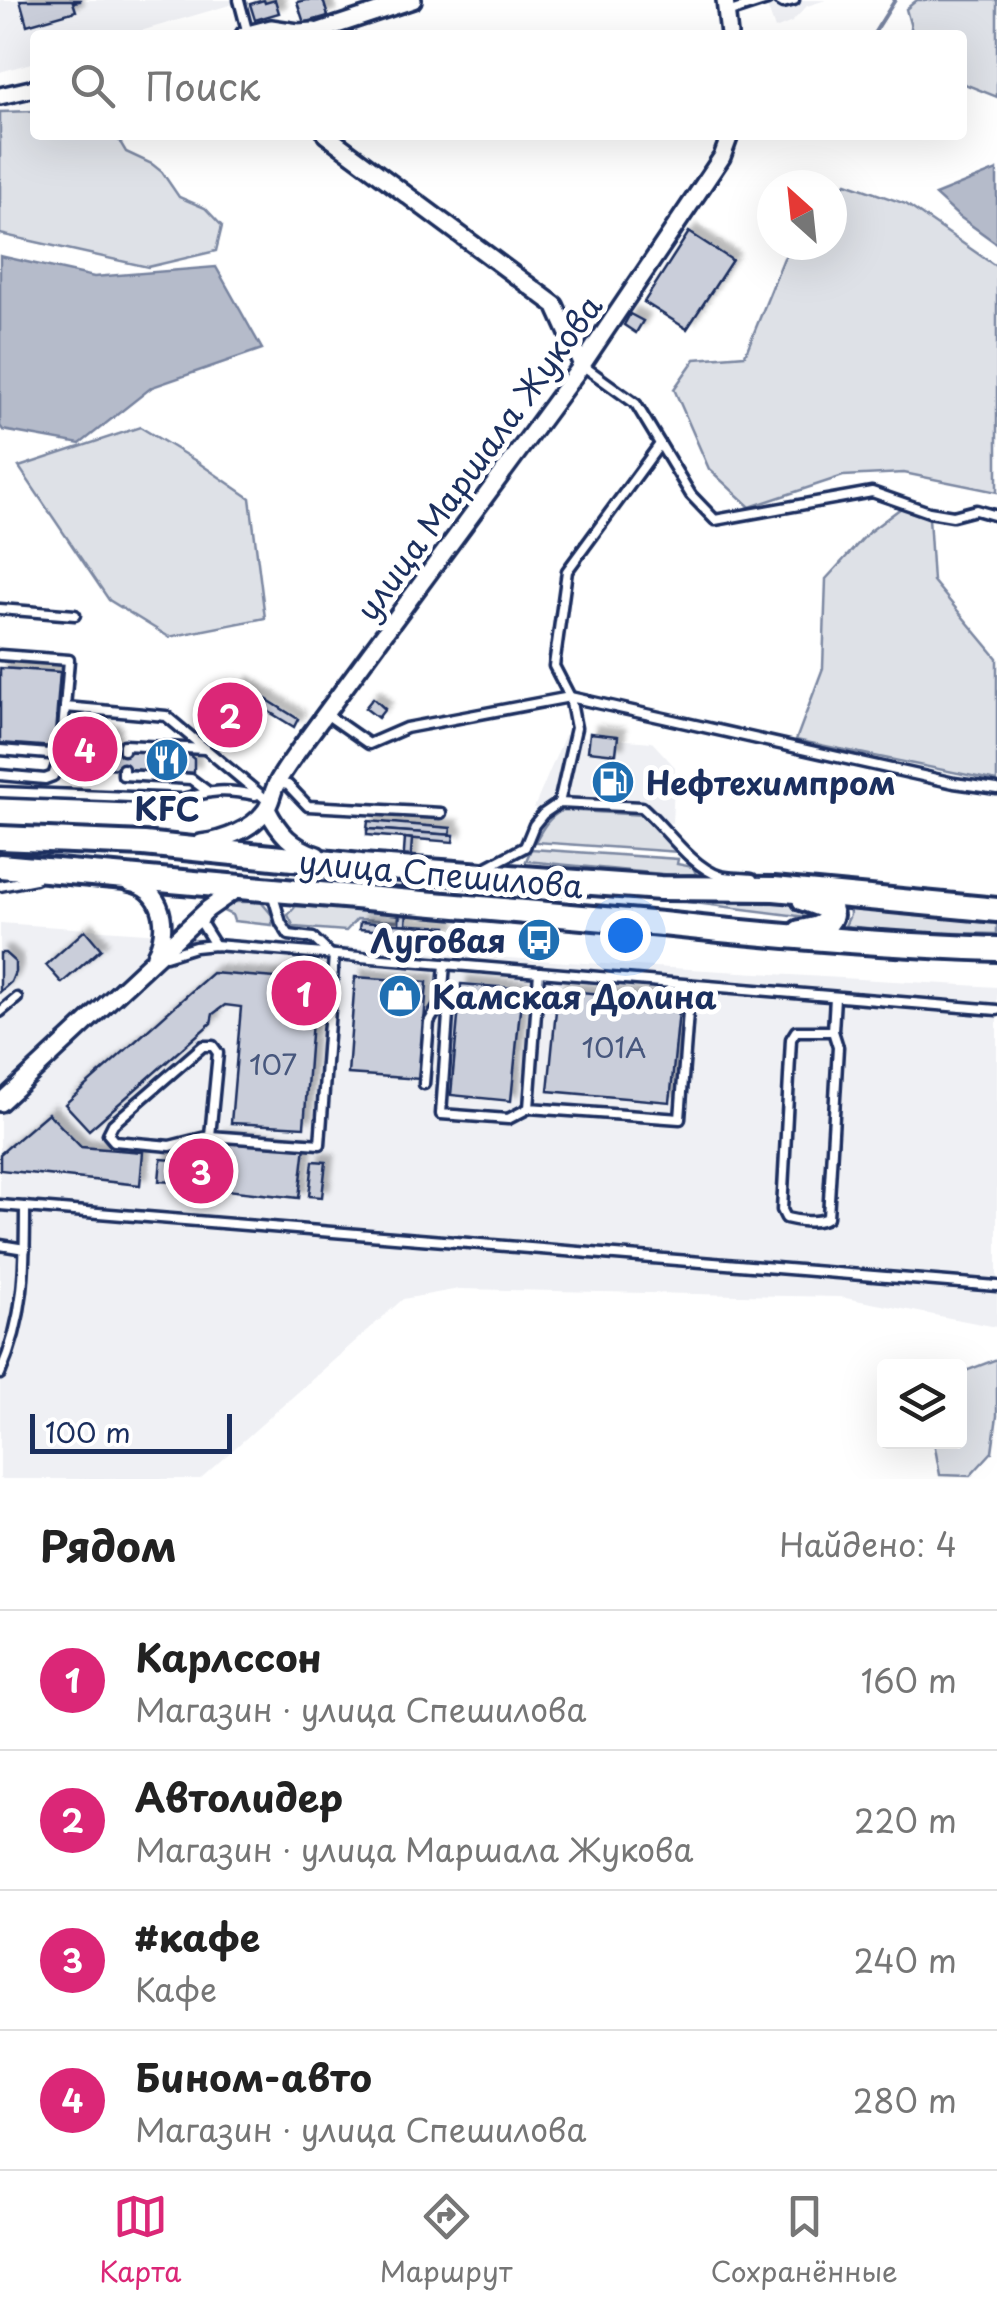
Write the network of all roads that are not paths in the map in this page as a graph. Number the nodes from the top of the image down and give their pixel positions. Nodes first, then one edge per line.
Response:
1 (239, 0) edge
2 (412, 0) edge
3 (767, 0) edge
4 (778, 0) edge
5 (794, 0) edge
6 (726, 7) edge
7 (245, 30) edge
8 (318, 30) edge
9 (30, 89) edge
10 (1, 92) edge
11 (333, 140) edge
12 (728, 140) edge
13 (582, 364) junction
14 (660, 444) junction
15 (997, 516) edge
16 (0, 609) edge
17 (75, 615) dead end
18 (0, 655) edge
19 (570, 697) junction
20 (65, 706) junction
21 (325, 714) junction
22 (206, 749) junction
23 (0, 750) edge
24 (124, 750) dead end
25 (61, 755) junction
26 (124, 769) dead end
27 (0, 775) edge
28 (276, 783) junction
29 (997, 789) edge
30 (207, 791) junction
31 (0, 792) edge
32 (264, 802) junction
33 (559, 804) junction
34 (441, 813) dead end
35 (0, 838) edge
36 (144, 844) junction
37 (0, 866) edge
38 (362, 866) junction
39 (82, 872) junction
40 (454, 872) junction
41 (0, 886) edge
42 (238, 888) junction
43 (774, 889) junction
44 (272, 891) junction
45 (208, 909) junction
46 (997, 910) edge
47 (766, 936) junction
48 (215, 945) junction
49 (997, 949) edge
50 (332, 955) junction
51 (445, 964) junction
52 (147, 967) junction
53 (539, 972) junction
54 (690, 985) junction
55 (835, 996) junction
56 (17, 998) dead end
57 (442, 1002) junction
58 (997, 1010) edge
59 (0, 1012) edge
60 (833, 1031) junction
61 (424, 1084) dead end
62 (0, 1103) edge
63 (529, 1108) junction
64 (210, 1136) junction
65 (0, 1204) edge
66 (25, 1207) junction
67 (0, 1246) edge
68 (25, 1248) junction
69 (997, 1286) edge
70 (0, 1374) edge

1 - 7 lane
2 - 8 street
3 - 6 lane
4 - 5 lane
9 - 10 street
11 - 13 street
12 - 13 street, улица Маршала Жукова
13 - 14 lane
13 - 21 street, улица Маршала Жукова
14 - 15 lane
14 - 19 lane
16 - 17 lane
18 - 20 lane
19 - 21 lane
19 - 29 lane
19 - 33 lane
20 - 22 lane
20 - 25 lane
21 - 28 street, улица Маршала Жукова
22 - 24 lane
22 - 32 lane
23 - 25 lane
25 - 27 lane
26 - 30 lane
28 - 32 street, улица Маршала Жукова
28 - 34 lane
30 - 31 lane
30 - 32 lane
32 - 36 street
32 - 38 street
33 - 40 lane
33 - 43 lane
35 - 36 main road, улица Спешилова
36 - 38 main road, улица Спешилова
37 - 39 main road, улица Спешилова
38 - 40 main road, улица Спешилова
39 - 41 lane
39 - 42 main road, улица Спешилова
39 - 52 street
40 - 43 main road, улица Спешилова
42 - 44 main road, улица Спешилова
42 - 45 street
43 - 46 main road, улица Спешилова
43 - 47 main road
44 - 47 main road, улица Спешилова
44 - 50 lane
45 - 48 lane
45 - 52 street
47 - 49 main road, улица Спешилова
48 - 50 lane
48 - 52 lane
50 - 51 lane
50 - 64 lane
51 - 53 lane
51 - 57 lane
52 - 62 street
53 - 54 lane
53 - 63 lane
54 - 55 lane
54 - 63 lane
55 - 58 lane
55 - 60 lane
56 - 59 lane
57 - 61 lane
57 - 63 lane
60 - 60 lane
64 - 64 lane
65 - 66 lane
66 - 68 lane
66 - 69 lane
67 - 68 lane
68 - 70 lane

